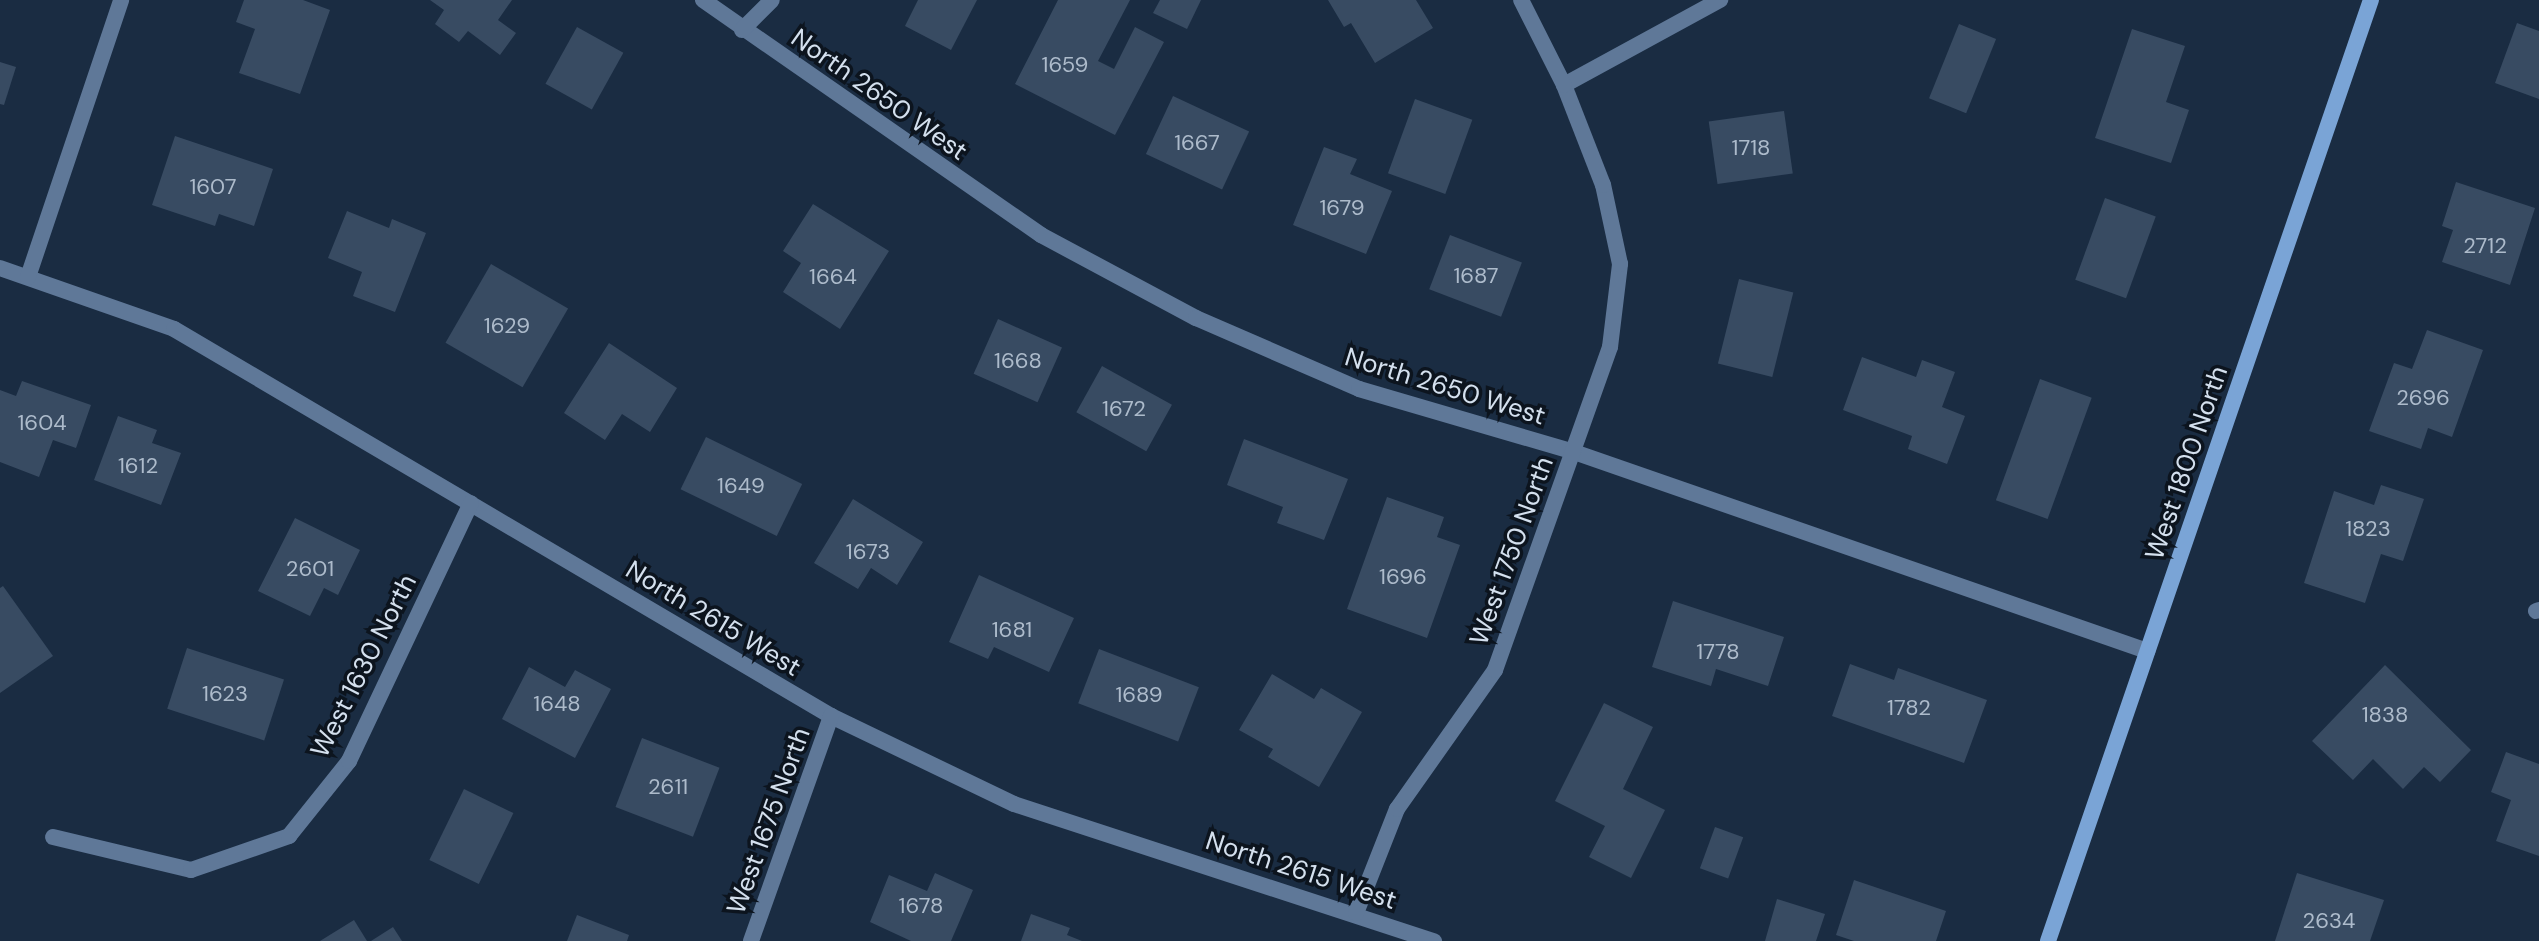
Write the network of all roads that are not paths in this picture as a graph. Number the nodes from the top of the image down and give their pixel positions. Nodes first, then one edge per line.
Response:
1 (121, 0) edge
2 (703, 0) edge
3 (772, 0) edge
4 (1521, 0) edge
5 (1720, 0) edge
6 (2371, 0) edge
7 (742, 30) junction
8 (1564, 85) junction
9 (0, 268) edge
10 (28, 277) junction
11 (1574, 452) junction
12 (471, 503) junction
13 (2147, 651) junction
14 (831, 716) junction
15 (53, 837) dead end
16 (1356, 913) junction
17 (751, 941) edge
18 (1434, 941) edge
19 (2048, 941) edge

1 - 10 street
2 - 7 street, North 2650 West
3 - 7 street
4 - 8 street, West 1750 North
5 - 8 street
6 - 13 main road, West 1800 North
7 - 11 street, North 2650 West
8 - 11 street, West 1750 North
9 - 10 street, North 2615 West
10 - 12 street, North 2615 West
11 - 13 street, North 2650 West
11 - 16 street, West 1750 North
12 - 14 street, North 2615 West
12 - 15 street, West 1630 North
13 - 19 main road, West 1800 North
14 - 16 street, North 2615 West
14 - 17 street, West 1675 North
16 - 18 street, North 2615 West

